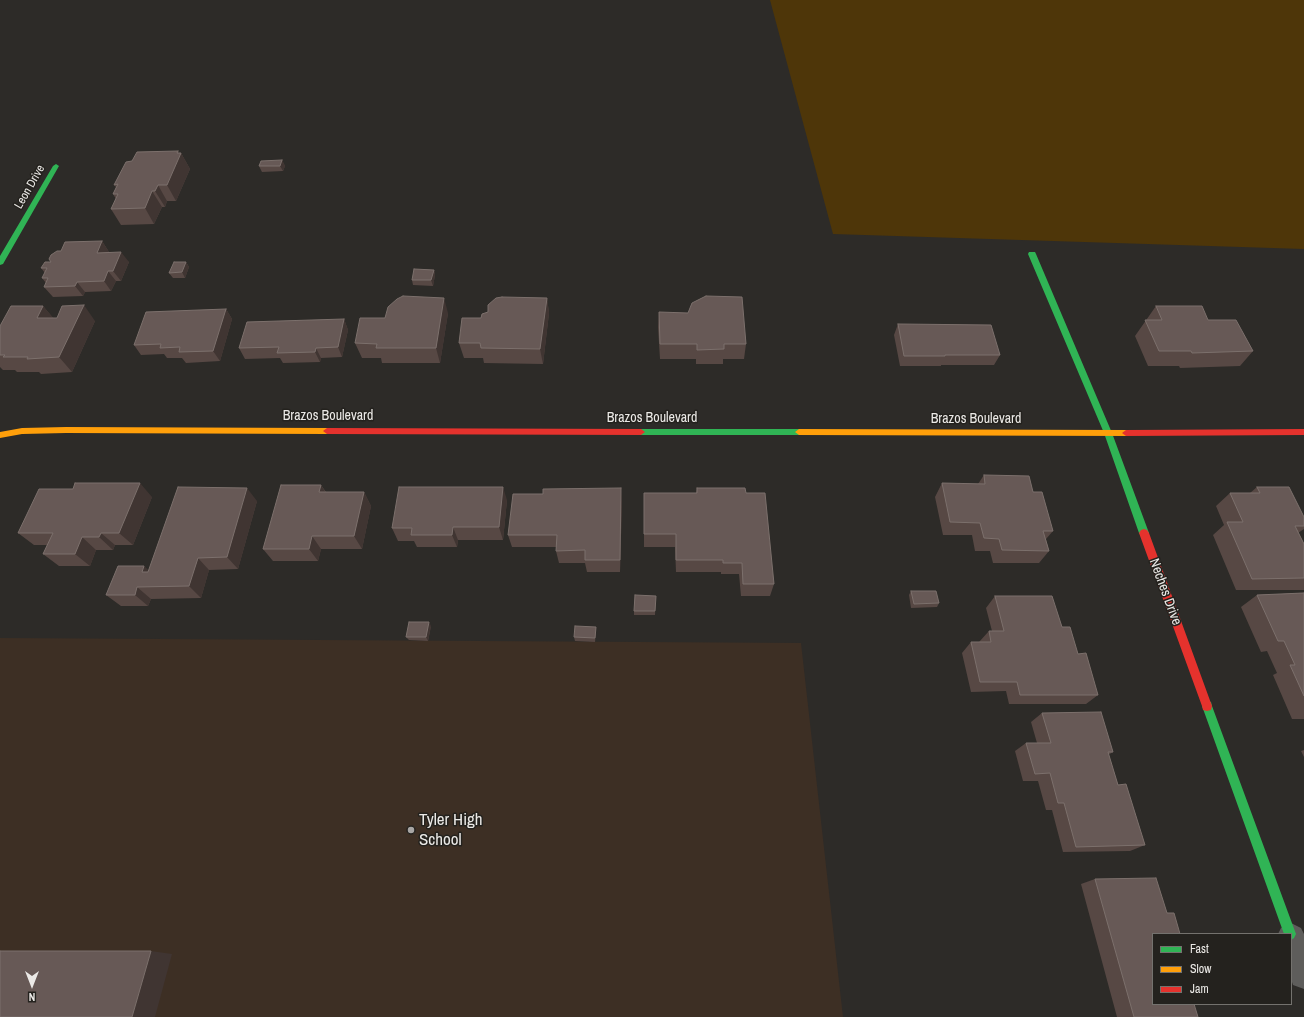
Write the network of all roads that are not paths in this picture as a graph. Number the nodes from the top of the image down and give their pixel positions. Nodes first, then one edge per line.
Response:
1 (56, 166) dead end
2 (1032, 254) dead end
3 (0, 262) edge
4 (1304, 432) edge
5 (1108, 433) junction
6 (0, 434) edge
7 (1290, 933) edge
8 (1292, 941) edge
9 (1304, 974) edge

1 - 3 street, Leon Drive
2 - 5 street, Neches Drive
4 - 5 street, Brazos Boulevard
5 - 6 street, Brazos Boulevard
5 - 7 street, Neches Drive
8 - 9 street

